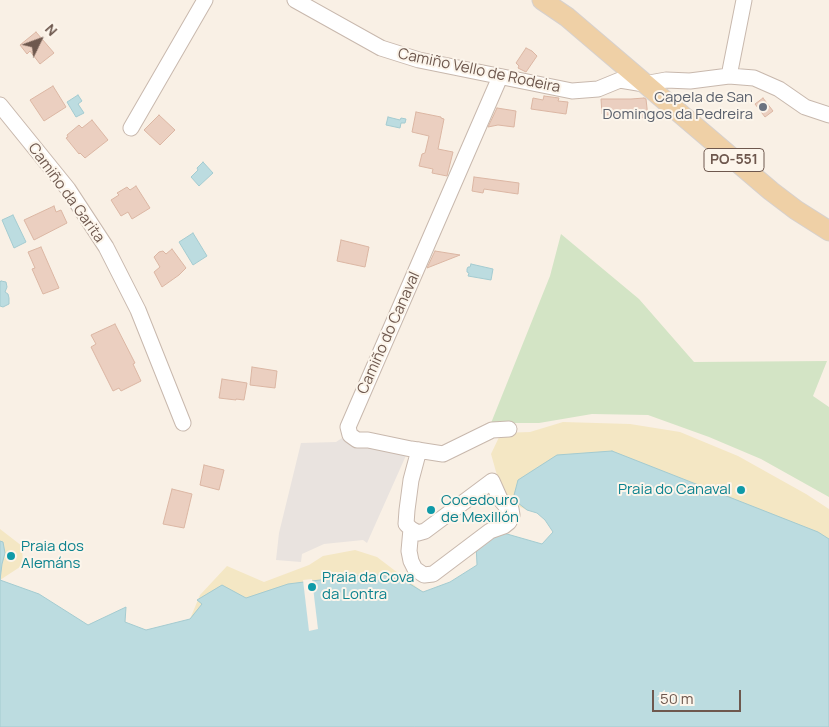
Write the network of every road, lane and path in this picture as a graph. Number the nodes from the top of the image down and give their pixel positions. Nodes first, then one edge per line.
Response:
1 (205, 0) edge
2 (295, 0) edge
3 (542, 0) edge
4 (551, 0) edge
5 (744, 0) edge
6 (567, 17) junction
7 (729, 76) junction
8 (500, 77) junction
9 (644, 84) junction
10 (0, 105) edge
11 (829, 115) edge
12 (131, 128) dead end
13 (829, 231) edge
14 (183, 423) dead end
15 (509, 429) dead end
16 (419, 450) junction
17 (411, 530) junction

1 - 12 street
2 - 8 street, Camiño Vello de Rodeira
3 - 6 main road, PO-551
4 - 6 main road, PO-551
5 - 7 street
6 - 9 main road, PO-551
7 - 9 street, Camiño Vello de Rodeira
7 - 11 street, Camiño Vello de Rodeira
8 - 9 street, Camiño Vello de Rodeira
8 - 16 street, Camiño do Canaval
9 - 13 main road, PO-551
10 - 14 street, Camiño da Garita
15 - 16 street, Camiño do Canaval
16 - 17 street
17 - 17 street

